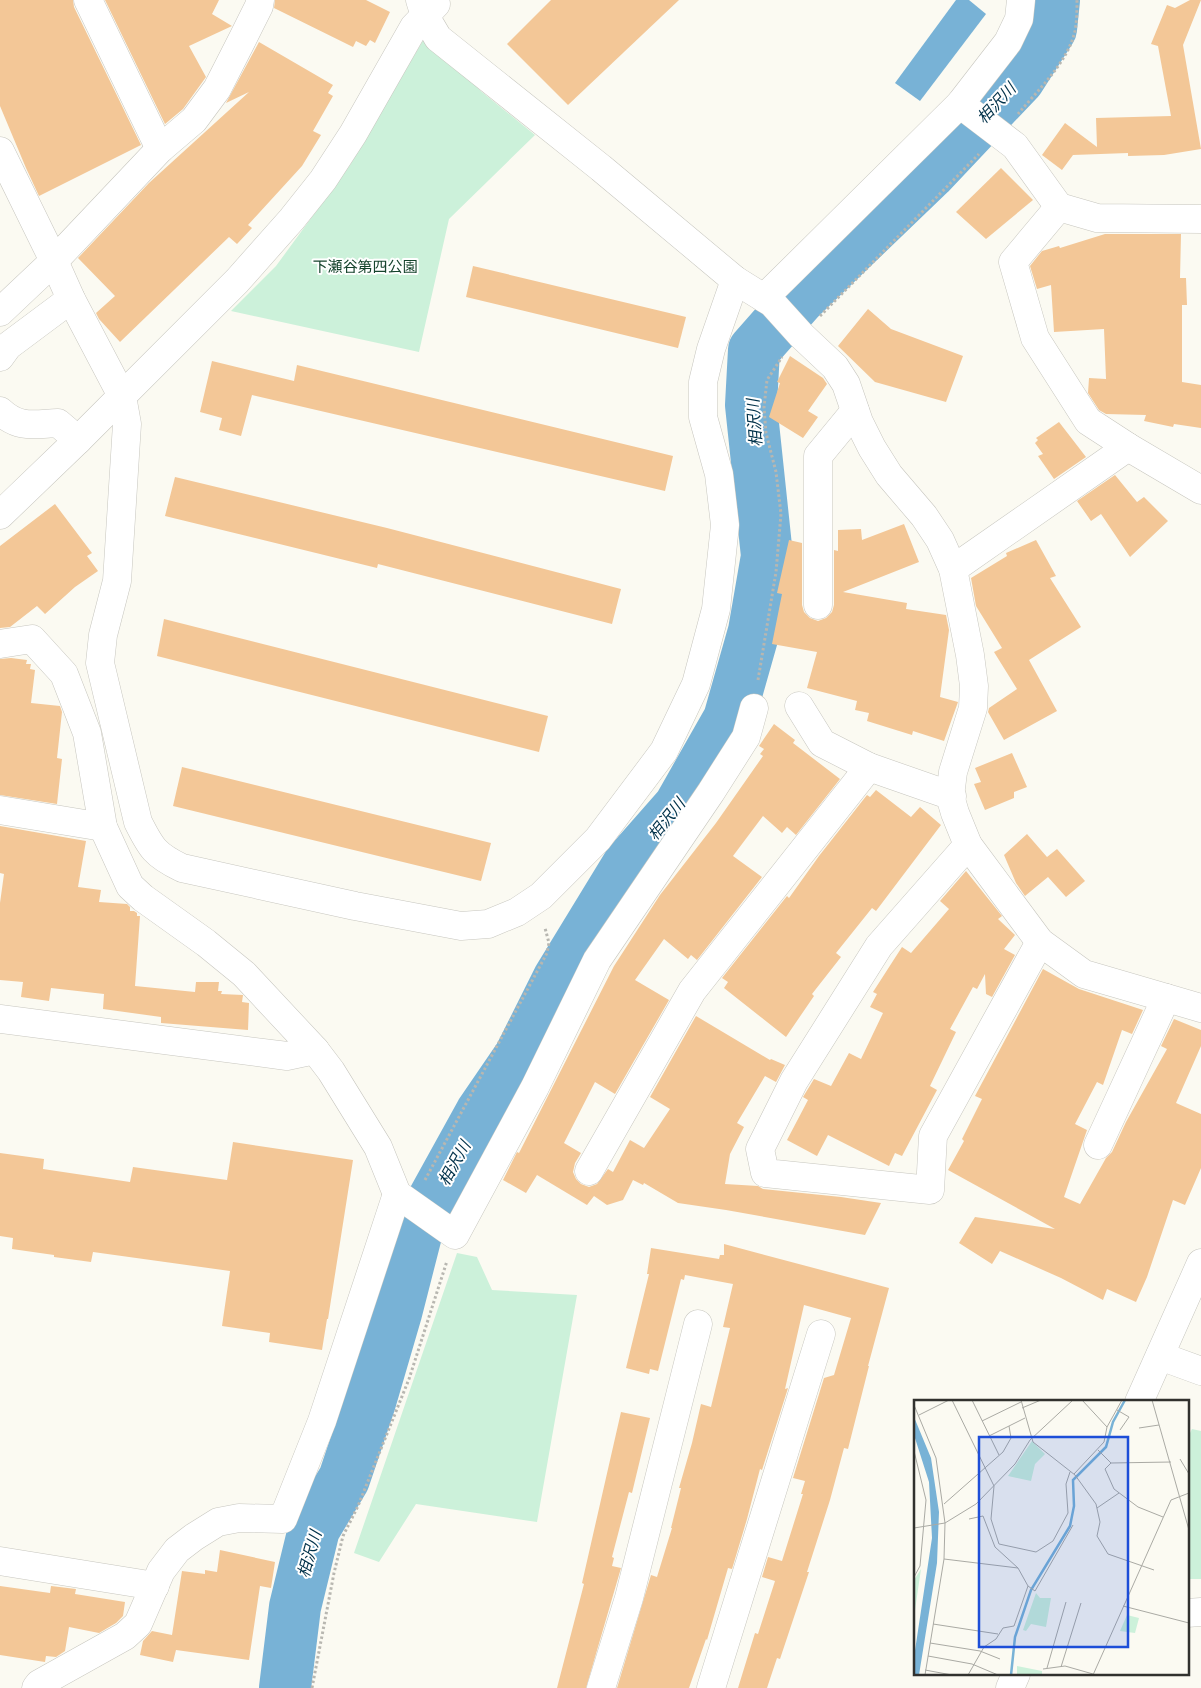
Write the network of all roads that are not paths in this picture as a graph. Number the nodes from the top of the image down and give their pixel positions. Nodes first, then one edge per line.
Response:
1 (88, 0) edge
2 (260, 0) edge
3 (1021, 0) edge
4 (428, 5) edge
5 (965, 107) junction
6 (160, 149) junction
7 (0, 151) edge
8 (1059, 207) junction
9 (1201, 219) edge
10 (54, 260) junction
11 (735, 280) junction
12 (768, 300) junction
13 (64, 304) junction
14 (0, 312) edge
15 (0, 357) edge
16 (122, 396) junction
17 (0, 411) edge
18 (855, 411) junction
19 (78, 440) junction
20 (1128, 447) junction
21 (1201, 490) edge
22 (0, 515) edge
23 (953, 569) junction
24 (818, 605) dead end
25 (0, 644) edge
26 (799, 706) dead end
27 (754, 708) road end
28 (869, 767) junction
29 (952, 796) junction
30 (0, 810) edge
31 (103, 827) junction
32 (968, 845) junction
33 (1040, 942) junction
34 (1166, 998) junction
35 (1201, 1008) edge
36 (0, 1019) edge
37 (315, 1050) junction
38 (1098, 1145) dead end
39 (589, 1171) dead end
40 (406, 1201) junction
41 (1201, 1263) edge
42 (698, 1324) dead end
43 (821, 1334) dead end
44 (1160, 1356) junction
45 (1201, 1371) edge
46 (1140, 1400) edge
47 (0, 1561) edge
48 (155, 1586) junction
49 (1201, 1612) edge
50 (1188, 1613) edge
51 (1015, 1676) edge
52 (36, 1688) edge
53 (601, 1688) edge
54 (711, 1688) edge
55 (1010, 1688) edge

1 - 6 street
2 - 6 street
3 - 5 street
4 - 11 street
4 - 16 street
5 - 8 street
5 - 12 street
6 - 10 street
7 - 10 street
8 - 9 street
8 - 20 street
10 - 13 street
10 - 14 street
11 - 12 street
11 - 16 street
12 - 18 street
13 - 15 street
13 - 16 street
16 - 19 street
17 - 19 street
18 - 23 street
18 - 24 street
19 - 22 street
20 - 21 street
20 - 23 street
23 - 29 street
25 - 31 street
26 - 28 street
27 - 40 street
28 - 29 street
28 - 39 street
29 - 32 street
30 - 31 street
31 - 37 street
32 - 33 street
32 - 33 street
33 - 34 street
34 - 35 street
34 - 38 street
36 - 37 street
37 - 40 street
40 - 48 street
41 - 44 street
42 - 53 street
43 - 54 street
44 - 45 street
44 - 46 street
47 - 48 street
48 - 52 street
49 - 50 street
51 - 55 street

